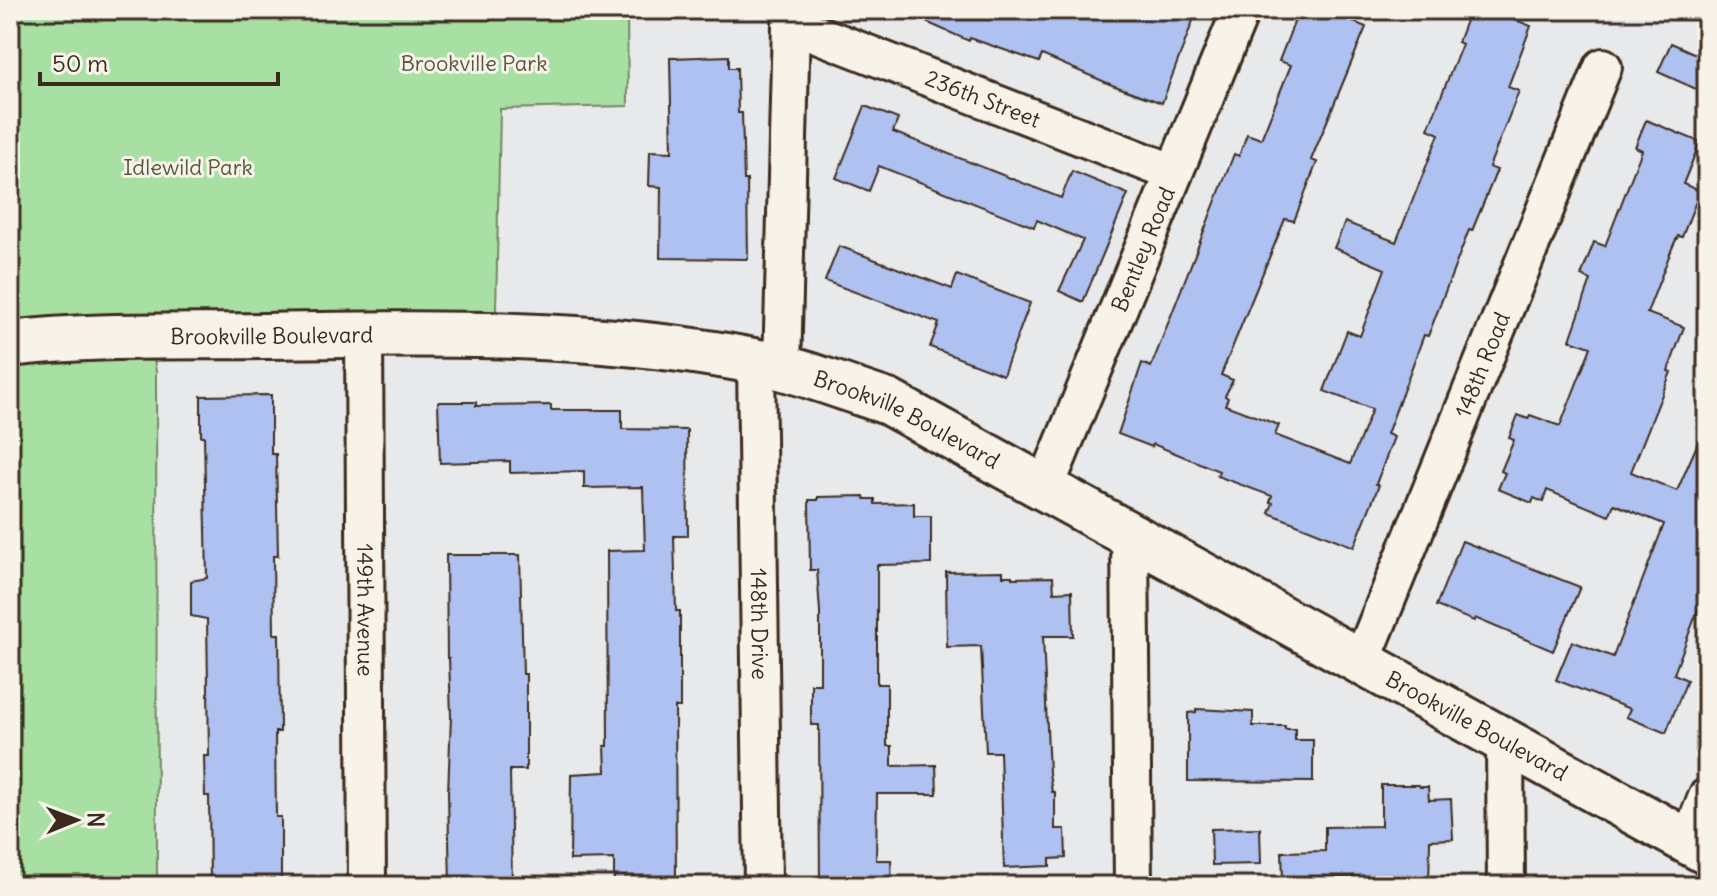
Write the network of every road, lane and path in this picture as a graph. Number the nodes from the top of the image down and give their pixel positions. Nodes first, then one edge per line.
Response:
1 (1241, 10) edge
2 (791, 24) joint
3 (1603, 67) dead end
4 (1174, 173) junction
5 (364, 334) junction
6 (10, 344) edge
7 (769, 365) junction
8 (1045, 488) junction
9 (1130, 535) junction
10 (1361, 663) junction
11 (1505, 742) junction
12 (1707, 797) edge
13 (1698, 847) edge
14 (367, 886) edge
15 (763, 886) edge
16 (1133, 886) edge
17 (1506, 886) edge

1 - 4 street, Bentley Road
2 - 4 street, 236th Street
2 - 7 street, 148th Drive
3 - 10 street, 148th Road
4 - 8 street, Bentley Road
5 - 6 street, Brookville Boulevard
5 - 7 street, Brookville Boulevard
5 - 14 street, 149th Avenue
7 - 8 street, Brookville Boulevard
7 - 15 street, 148th Drive
8 - 9 street, Brookville Boulevard
9 - 10 street, Brookville Boulevard
9 - 16 street
10 - 11 street, Brookville Boulevard
11 - 13 street, Brookville Boulevard
11 - 17 street
12 - 13 street

